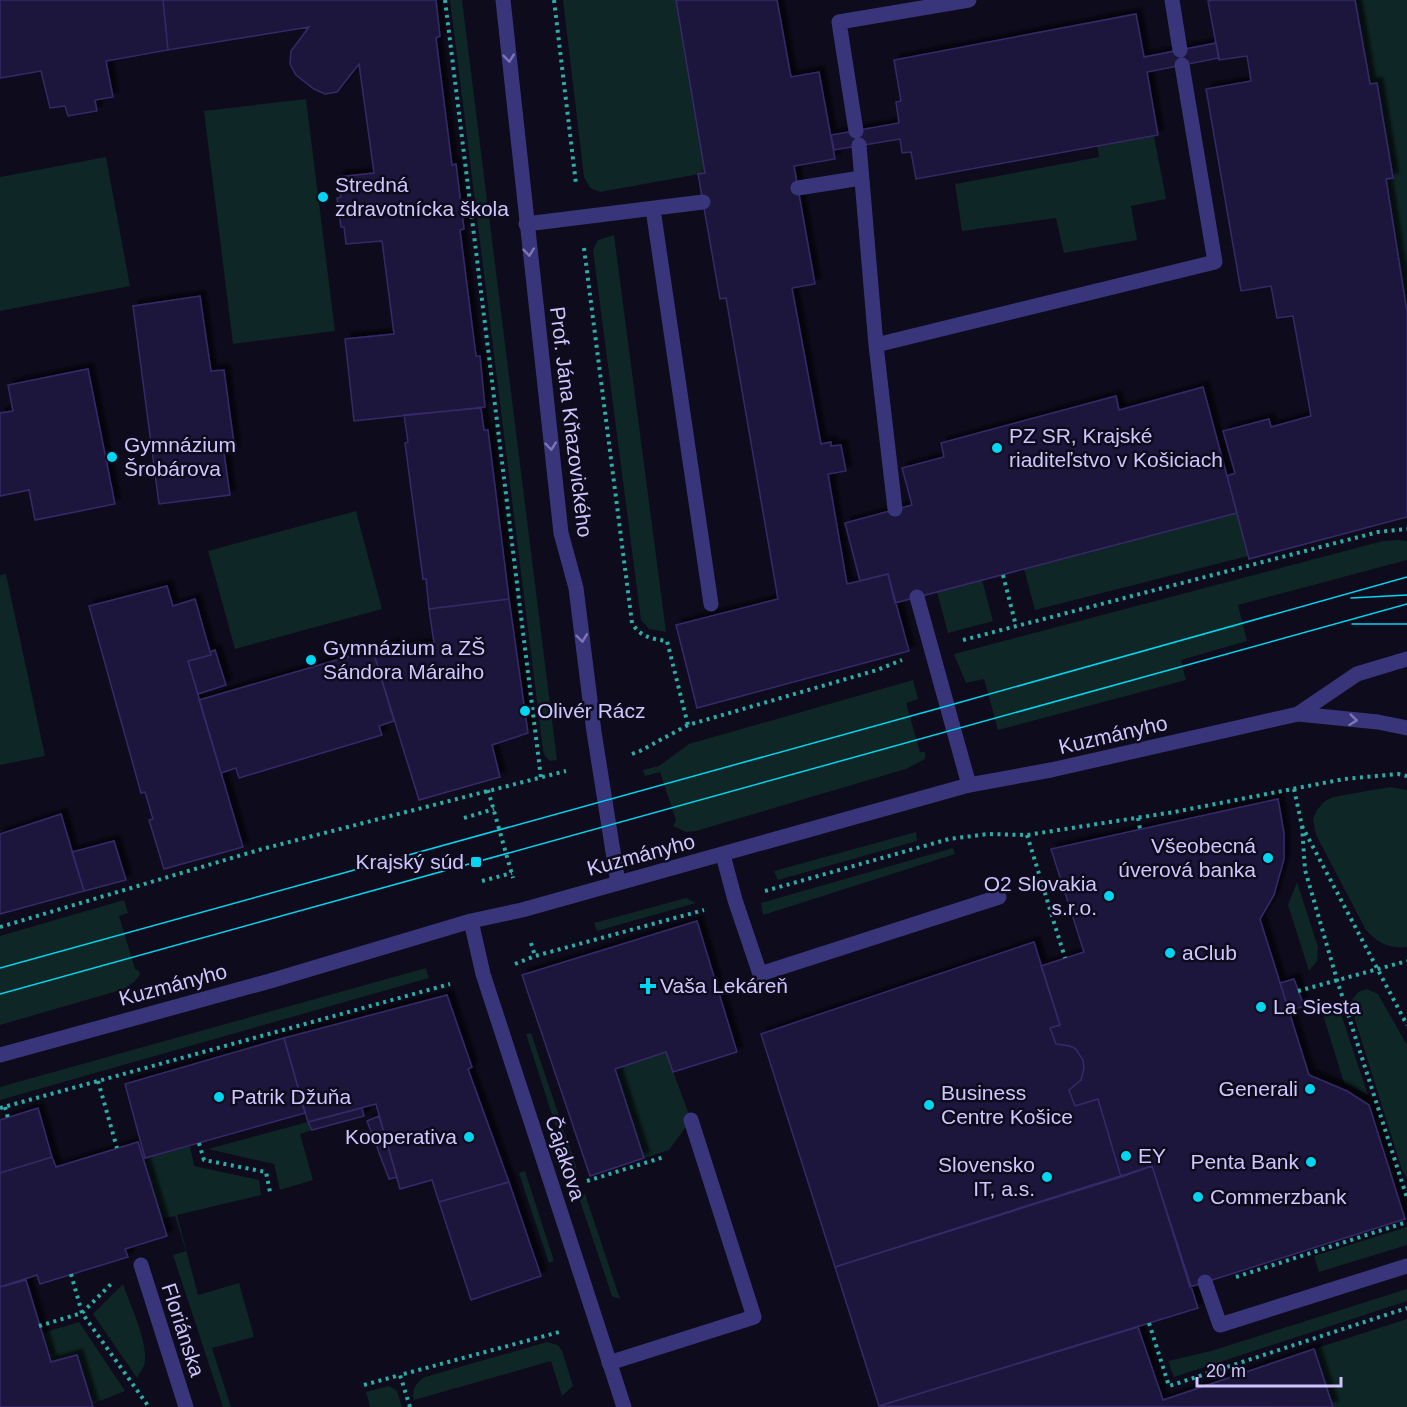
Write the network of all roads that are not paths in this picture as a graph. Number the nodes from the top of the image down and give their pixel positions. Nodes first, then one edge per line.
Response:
1 (502, 0) edge
2 (969, 0) edge
3 (1172, 0) edge
4 (861, 178) junction
5 (798, 188) dead end
6 (703, 202) dead end
7 (653, 209) junction
8 (526, 224) junction
9 (876, 345) junction
10 (895, 509) dead end
11 (916, 597) dead end
12 (711, 604) dead end
13 (1407, 659) edge
14 (1298, 714) junction
15 (1407, 728) edge
16 (969, 785) junction
17 (723, 855) junction
18 (618, 883) junction
19 (999, 897) dead end
20 (471, 921) junction
21 (0, 1055) edge
22 (691, 1120) dead end
23 (141, 1265) dead end
24 (1407, 1266) edge
25 (1206, 1284) road end
26 (609, 1363) junction
27 (186, 1407) edge
28 (624, 1407) edge

1 -> 8 street, Prof. Jána Kňazovického
2 - 4 street
3 - 9 street
4 - 5 street
4 - 9 street
6 - 7 street
7 - 8 street
7 - 12 street
8 -> 18 street, Prof. Jána Kňazovického
9 - 10 street
11 - 16 street
13 - 14 street, Kuzmányho
14 -> 15 street, Kuzmányho
14 - 16 street, Kuzmányho
16 - 17 street, Kuzmányho
17 - 18 street, Kuzmányho
17 - 19 street
18 - 20 street, Kuzmányho
20 - 21 street, Kuzmányho
20 - 26 street, Čajakova
22 - 26 street
23 - 27 street, Floriánska
24 - 25 street
26 - 28 street, Čajakova

